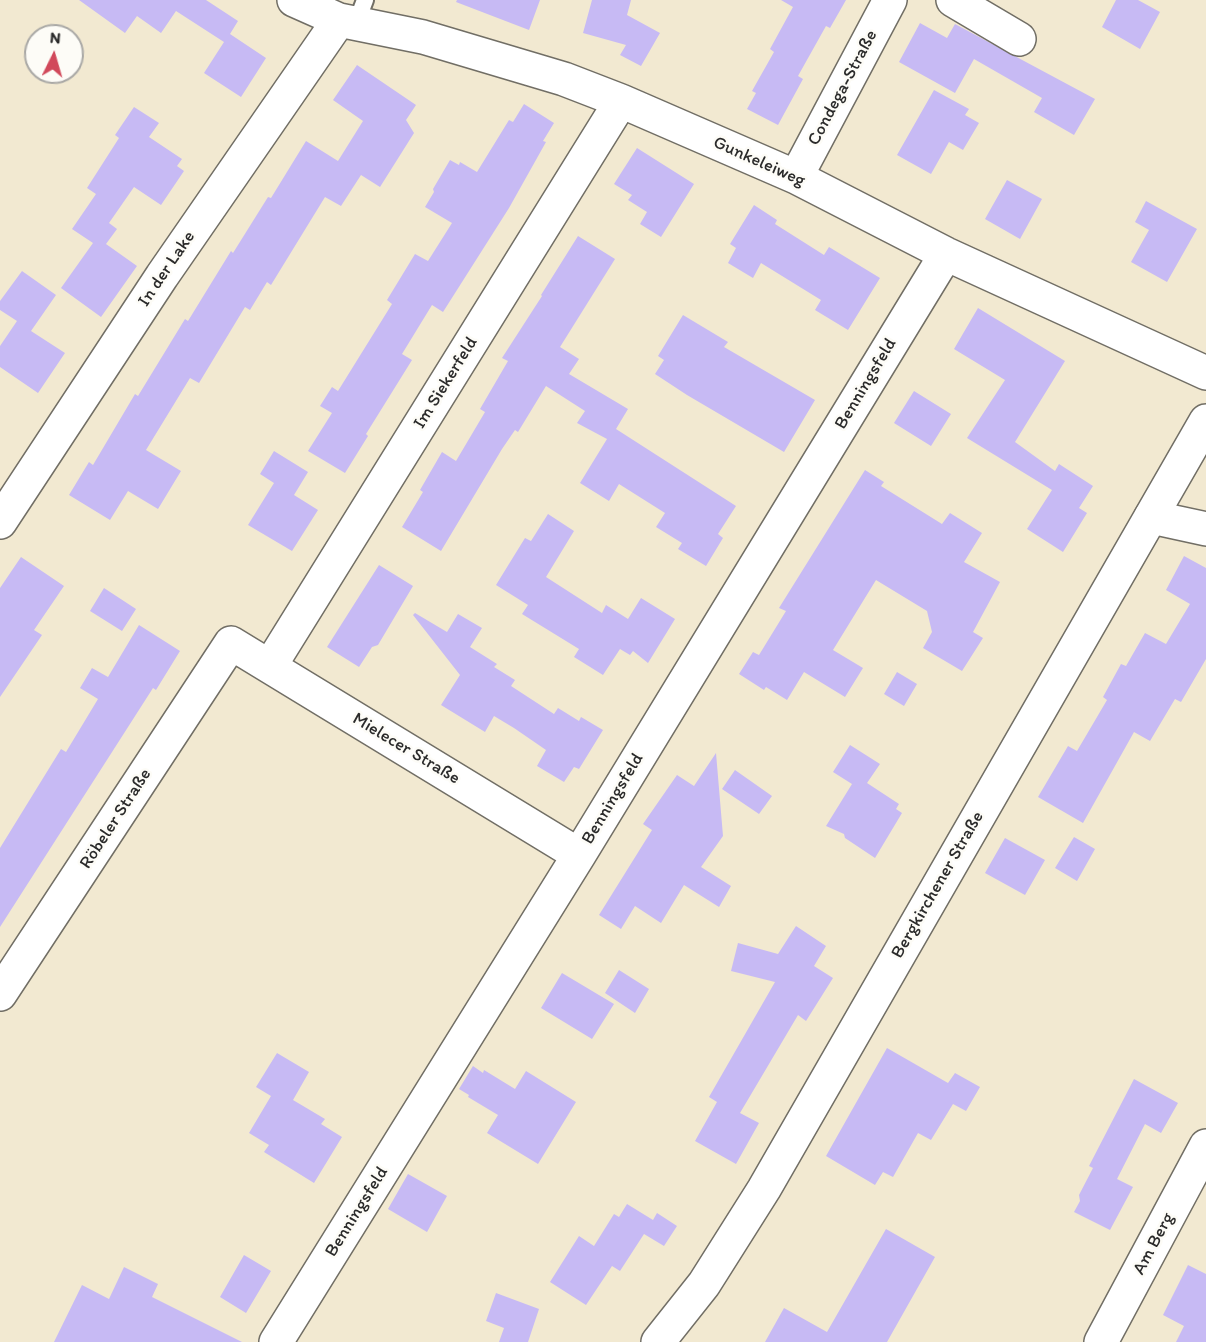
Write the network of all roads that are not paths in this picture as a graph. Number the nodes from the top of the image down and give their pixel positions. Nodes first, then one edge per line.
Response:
1 (294, 0) edge
2 (890, 0) edge
3 (953, 0) edge
4 (353, 14) edge
5 (1018, 39) dead end
6 (621, 101) junction
7 (796, 177) junction
8 (946, 254) junction
9 (1206, 373) edge
10 (1206, 421) edge
11 (1151, 517) junction
12 (0, 522) edge
13 (1206, 529) edge
14 (231, 643) joint
15 (270, 666) junction
16 (579, 855) junction
17 (0, 994) edge
18 (1206, 1146) edge
19 (276, 1342) edge
20 (658, 1342) edge
21 (1101, 1342) edge

1 - 4 street, Gunkeleiweg
2 - 7 street, Condega-Straße
3 - 5 street
4 - 6 street, Gunkeleiweg
4 - 12 street, In der Lake
6 - 7 street, Gunkeleiweg
6 - 15 street, Im Siekerfeld
7 - 8 street, Gunkeleiweg
8 - 9 street, Gunkeleiweg
8 - 16 street, Benningsfeld
10 - 11 street, Bergkirchener Straße
11 - 13 street
11 - 20 street, Bergkirchener Straße
14 - 15 street, Mielecer Straße
14 - 17 street, Röbeler Straße
15 - 16 street, Mielecer Straße
16 - 19 street, Benningsfeld
18 - 21 street, Am Berg

